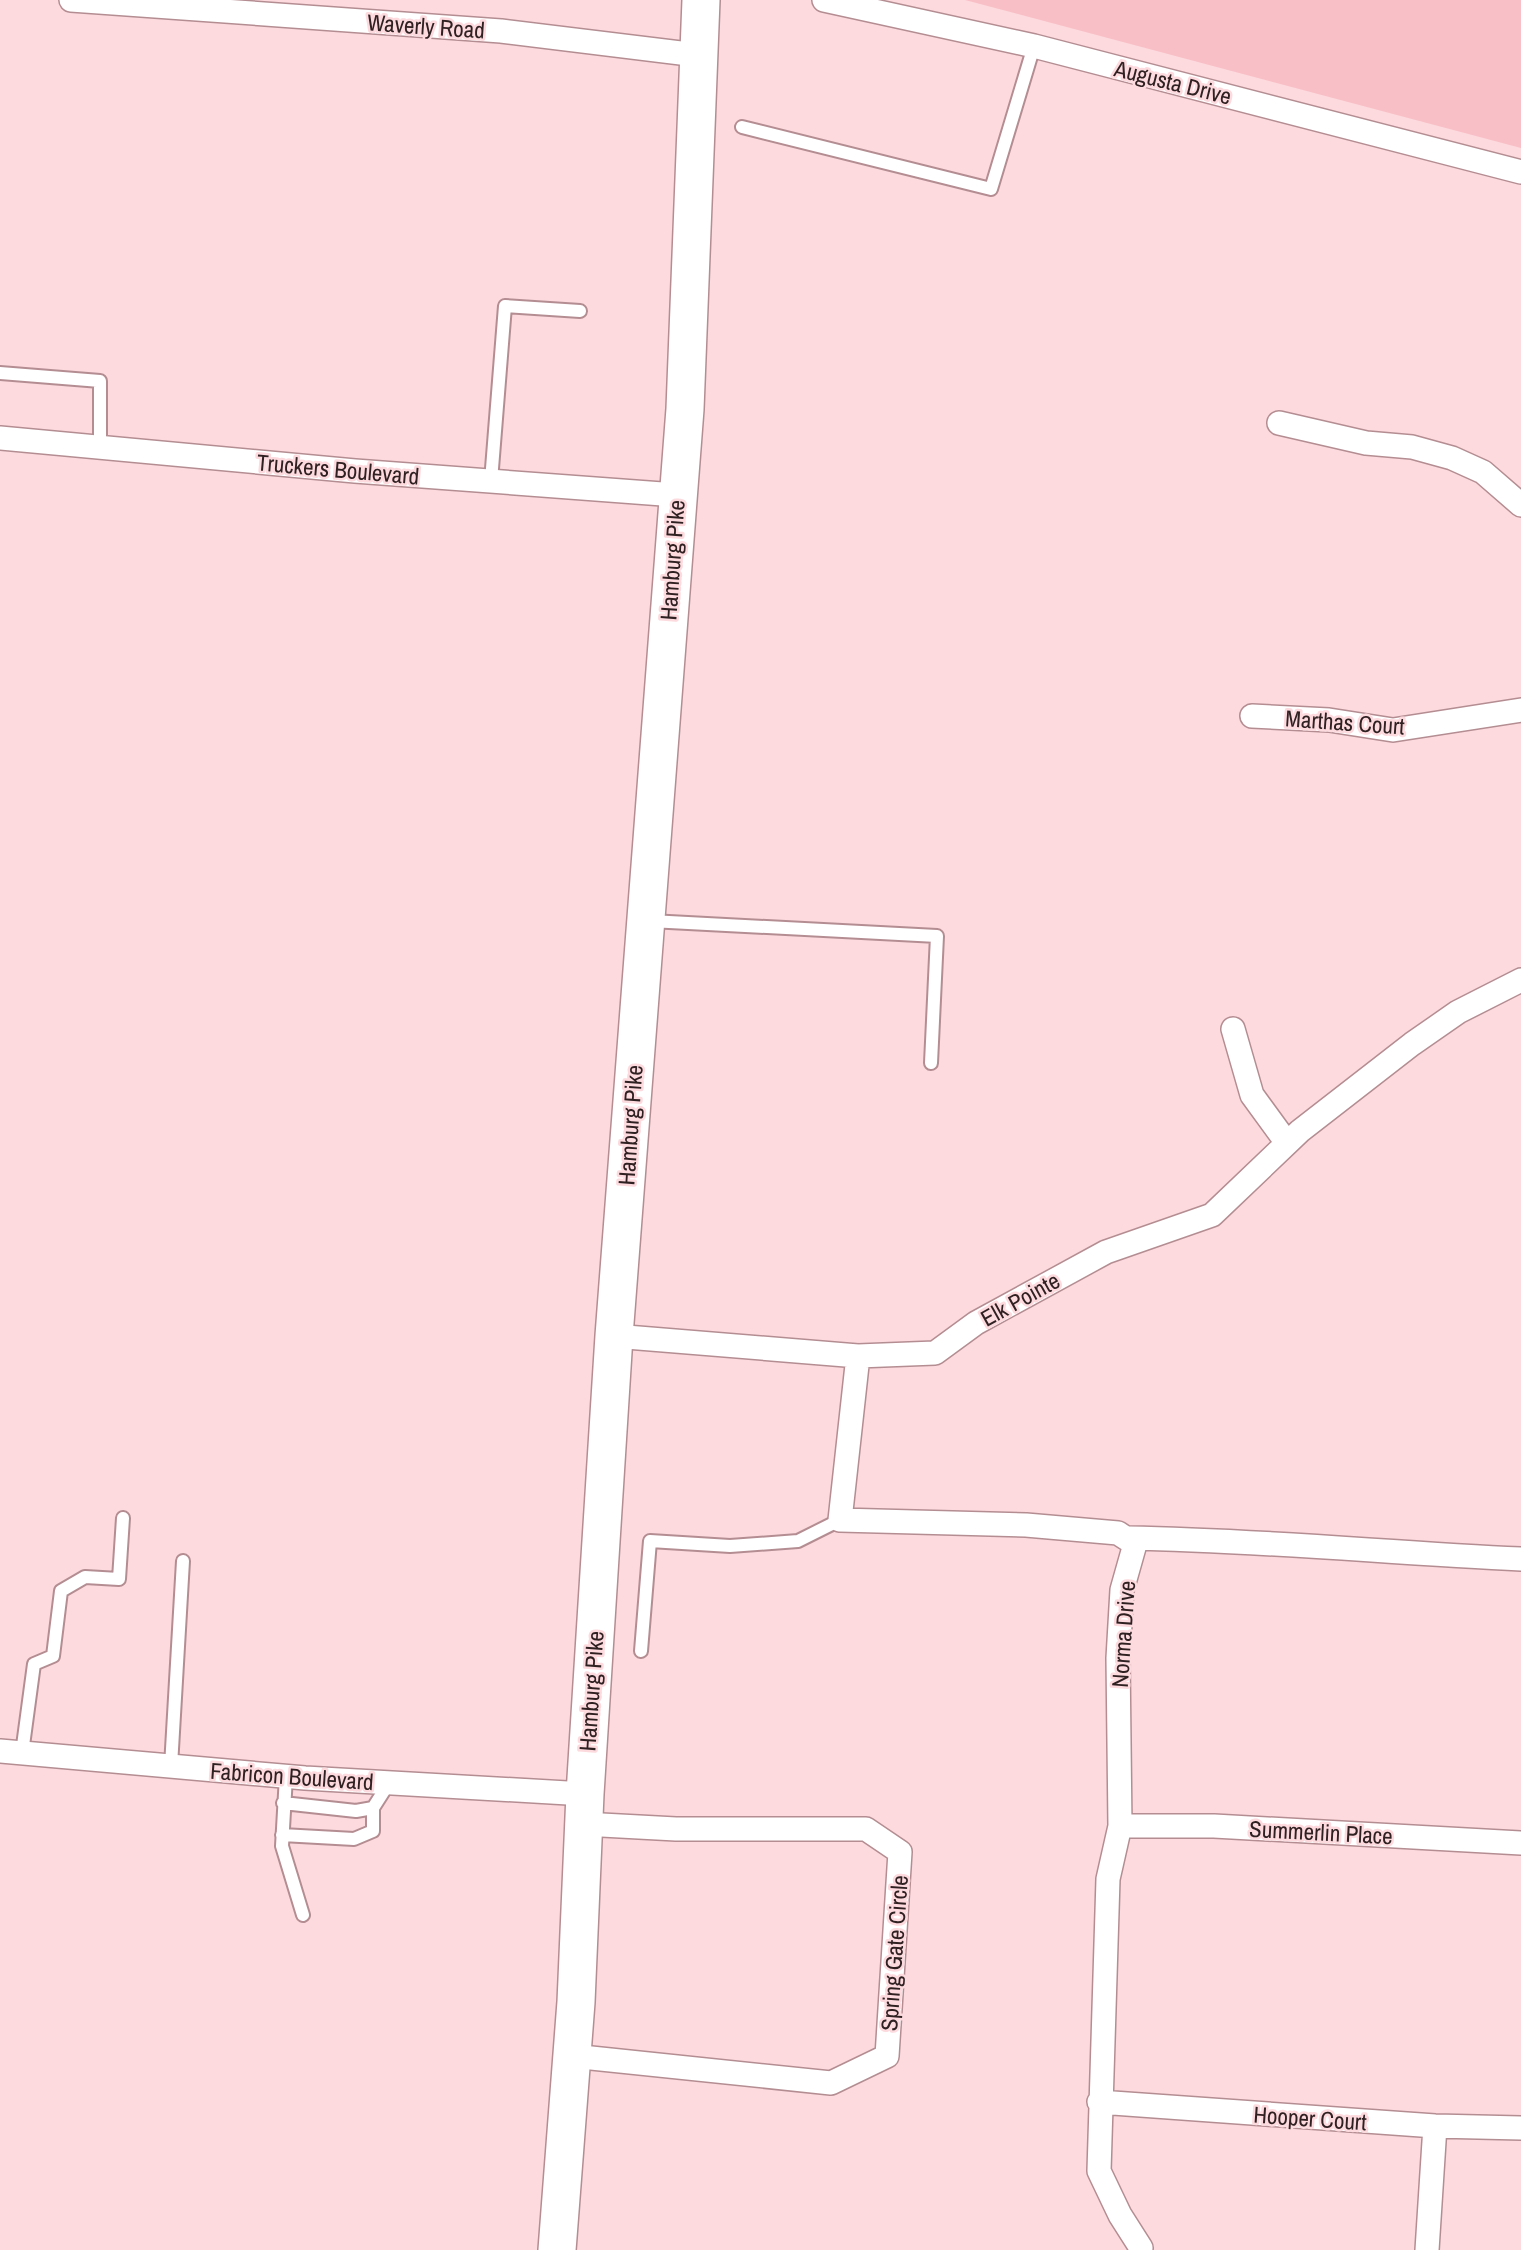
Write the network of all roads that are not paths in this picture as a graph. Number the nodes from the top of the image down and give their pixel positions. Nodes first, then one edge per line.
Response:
1 (71, 0) edge
2 (701, 0) edge
3 (824, 0) edge
4 (1034, 46) junction
5 (697, 55) junction
6 (742, 127) dead end
7 (1521, 172) edge
8 (580, 311) dead end
9 (0, 373) edge
10 (1279, 423) dead end
11 (0, 438) edge
12 (100, 448) junction
13 (491, 481) junction
14 (676, 495) junction
15 (1521, 505) edge
16 (1521, 710) edge
17 (1252, 716) dead end
18 (646, 921) junction
19 (1521, 980) edge
20 (1233, 1029) dead end
21 (930, 1063) dead end
22 (1287, 1143) junction
23 (614, 1336) junction
24 (858, 1356) junction
25 (123, 1518) dead end
26 (839, 1520) junction
27 (1129, 1538) junction
28 (1521, 1559) edge
29 (183, 1561) dead end
30 (641, 1651) dead end
31 (11, 1752) edge
32 (171, 1766) junction
33 (286, 1776) junction
34 (389, 1783) junction
35 (283, 1803) junction
36 (373, 1808) junction
37 (584, 1809) junction
38 (1120, 1826) junction
39 (282, 1835) junction
40 (1521, 1843) edge
41 (303, 1915) dead end
42 (572, 2056) junction
43 (1099, 2102) junction
44 (1435, 2126) junction
45 (1521, 2129) edge
46 (1141, 2248) dead end
47 (558, 2250) edge
48 (1427, 2250) edge

1 - 5 street, Waverly Road
2 - 5 main road, Hamburg Pike
3 - 4 street, Augusta Drive
4 - 6 lane
4 - 7 street, Augusta Drive
5 - 14 main road, Hamburg Pike
8 - 13 lane
9 - 12 lane
10 - 15 street
11 - 12 street, Truckers Boulevard
12 - 13 street, Truckers Boulevard
13 - 14 street, Truckers Boulevard
14 - 18 main road, Hamburg Pike
16 - 17 street, Marthas Court
18 - 21 lane
18 - 23 main road, Hamburg Pike
19 - 22 street, Elk Pointe
20 - 22 street
22 - 24 street, Elk Pointe
23 - 24 street, Elk Pointe
23 - 37 main road, Hamburg Pike
24 - 26 street
25 - 31 lane
26 - 27 street
26 - 30 lane
27 - 28 street
27 - 38 street, Norma Drive
29 - 32 lane
31 - 32 street, Fabricon Boulevard
32 - 33 street, Fabricon Boulevard
33 - 34 street, Fabricon Boulevard
33 - 35 lane
34 - 36 lane
34 - 37 street, Fabricon Boulevard
35 - 36 lane
35 - 39 lane
36 - 39 lane
37 - 42 main road, Hamburg Pike
37 - 42 street, Spring Gate Circle
38 - 40 street, Summerlin Place
38 - 43 street, Norma Drive
39 - 41 lane
42 - 47 main road, Hamburg Pike
43 - 44 street, Hooper Court
43 - 46 street, Norma Drive
44 - 45 street, Hooper Court
44 - 48 street

